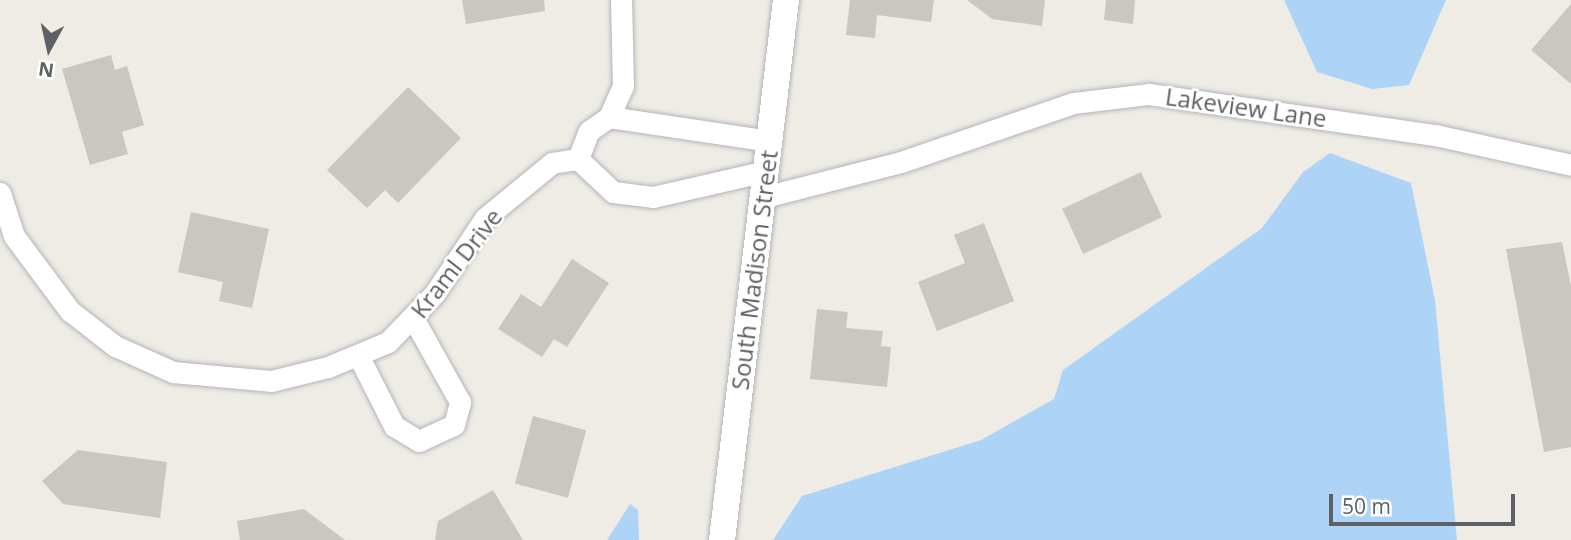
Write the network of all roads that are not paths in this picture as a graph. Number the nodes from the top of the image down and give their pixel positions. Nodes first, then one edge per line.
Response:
1 (621, 0) edge
2 (786, 0) edge
3 (609, 117) junction
4 (769, 141) junction
5 (579, 159) junction
6 (1571, 165) edge
7 (766, 171) junction
8 (0, 193) edge
9 (764, 197) junction
10 (7, 240) edge
11 (413, 318) junction
12 (358, 355) junction
13 (722, 540) edge

1 - 3 street
2 - 4 street, South Madison Street
3 - 4 street
3 - 5 street
4 - 7 street, South Madison Street
5 - 7 street
5 - 11 street, Kraml Drive
6 - 9 street, Lakeview Lane
7 - 9 street, South Madison Street
8 - 10 street, Kraml Drive
9 - 13 street, South Madison Street
10 - 12 street, Kraml Drive
11 - 12 street, Kraml Drive
11 - 12 street

